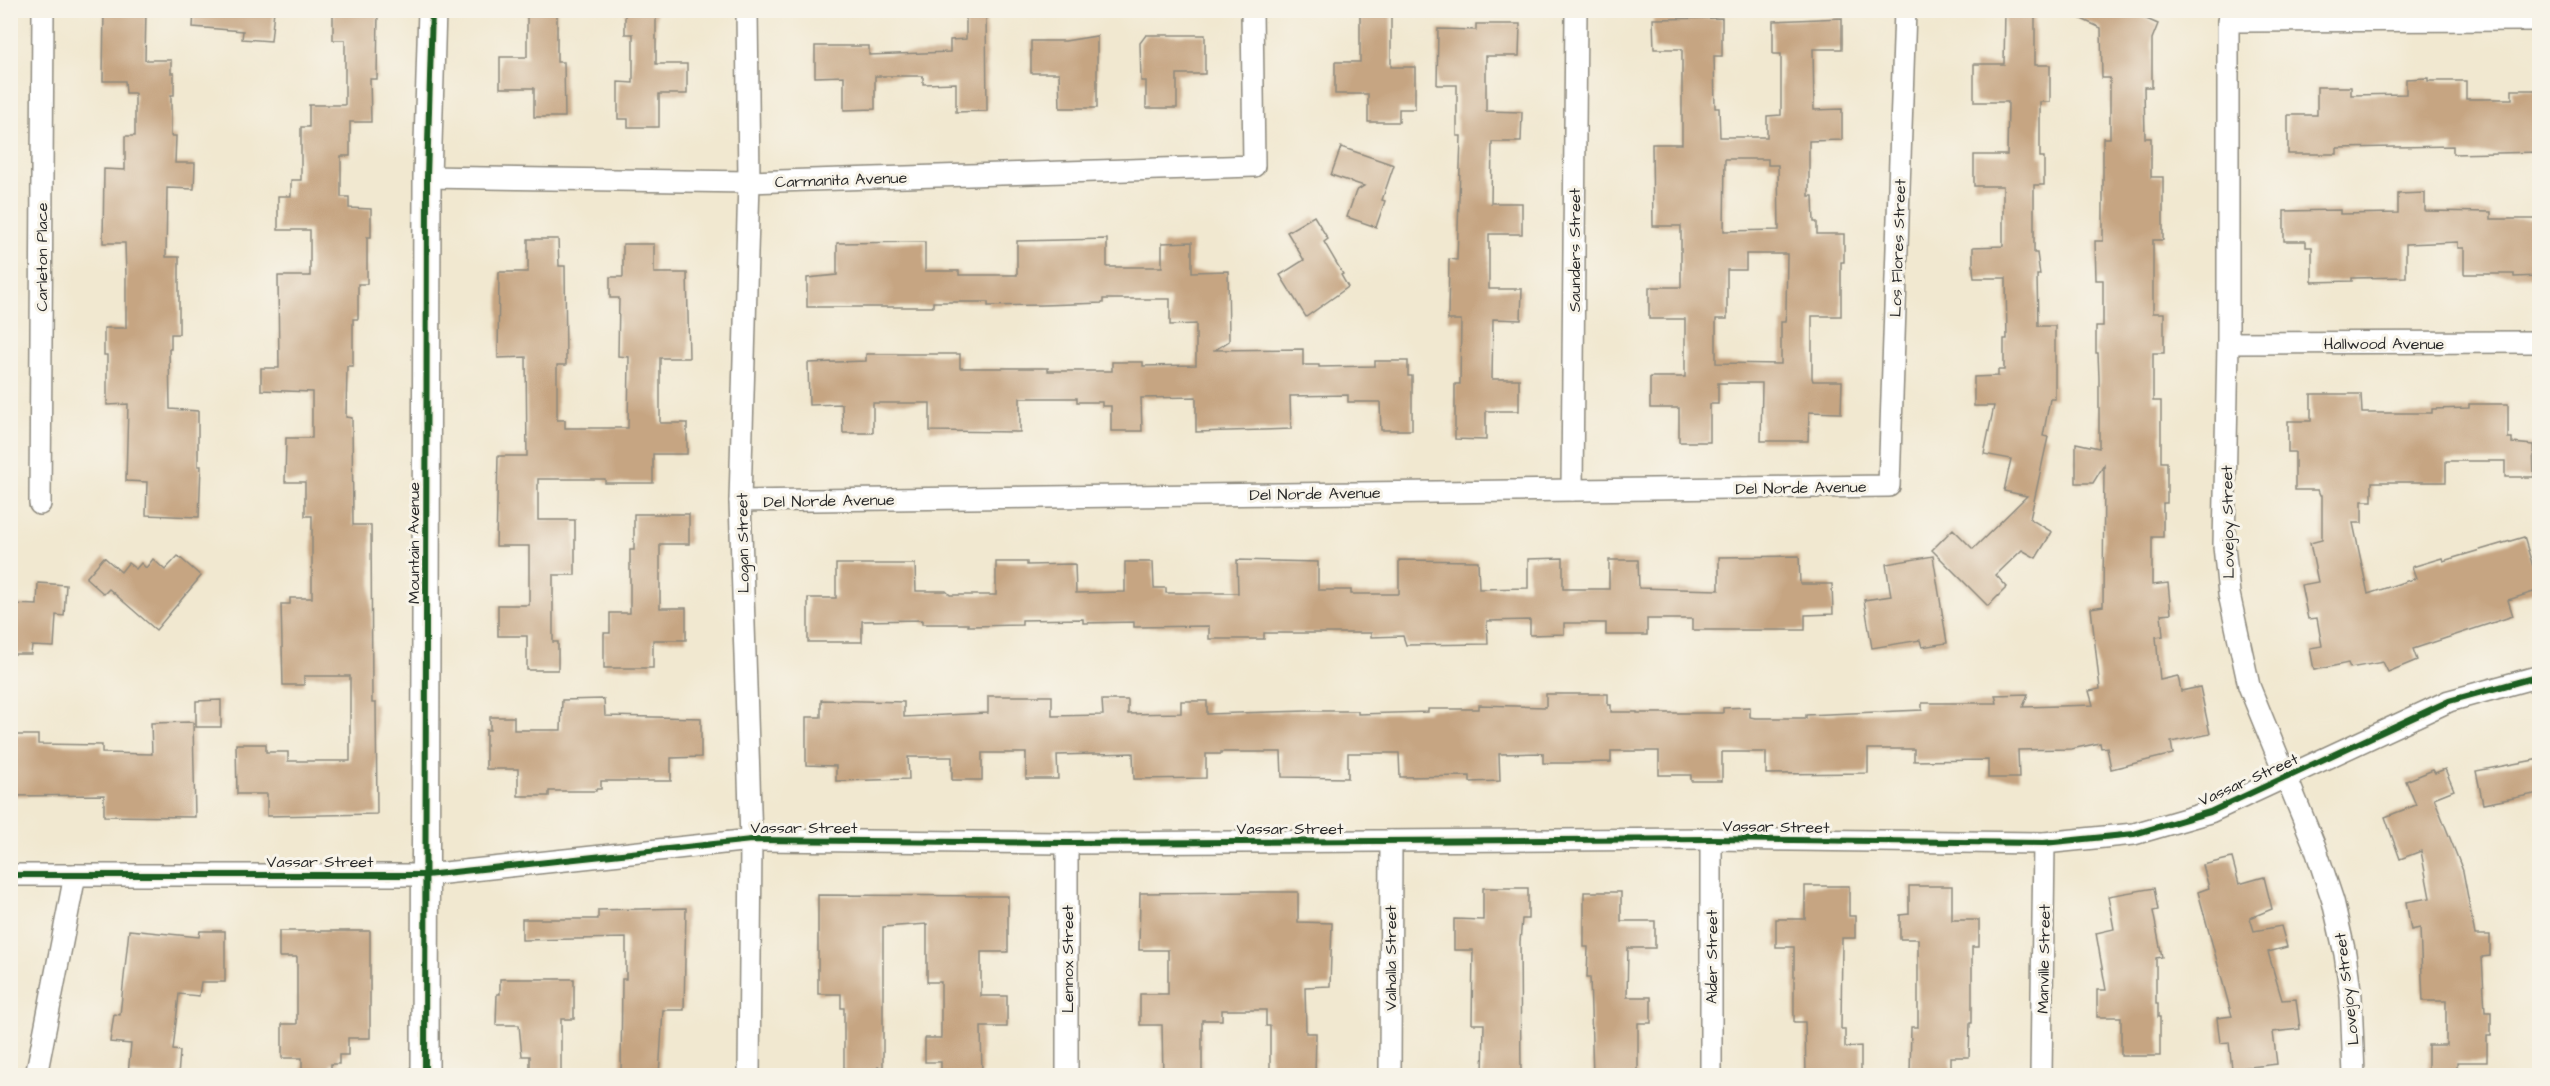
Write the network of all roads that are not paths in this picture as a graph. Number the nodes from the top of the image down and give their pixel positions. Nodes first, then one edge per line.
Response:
1 (43, 10) edge
2 (432, 10) edge
3 (747, 10) edge
4 (1252, 10) edge
5 (1576, 10) edge
6 (1905, 10) edge
7 (2540, 20) edge
8 (427, 177) junction
9 (749, 182) junction
10 (2540, 342) edge
11 (2228, 343) junction
12 (1889, 486) joint
13 (1572, 490) junction
14 (740, 501) junction
15 (40, 504) dead end
16 (2540, 676) edge
17 (2286, 778) junction
18 (1712, 839) junction
19 (751, 840) junction
20 (1391, 841) junction
21 (1067, 843) junction
22 (2044, 843) junction
23 (10, 875) edge
24 (75, 875) junction
25 (426, 875) junction
26 (36, 1076) edge
27 (425, 1076) edge
28 (749, 1076) edge
29 (1067, 1076) edge
30 (1390, 1076) edge
31 (1711, 1076) edge
32 (2041, 1076) edge
33 (2354, 1076) edge

1 - 15 street, Carleton Place
2 - 8 street, Mountain Avenue
3 - 9 street, Logan Street
4 - 9 street, Carmanita Avenue
5 - 13 street, Saunders Street
6 - 12 street, Los Flores Street
7 - 11 street, Lovejoy Street
8 - 9 street, Carmanita Avenue
8 - 25 street, Mountain Avenue
9 - 14 street, Logan Street
10 - 11 street, Hallwood Avenue
11 - 17 street, Lovejoy Street
12 - 13 street, Del Norde Avenue
13 - 14 street, Del Norde Avenue
14 - 19 street, Logan Street
16 - 17 street, Vassar Street
17 - 22 street, Vassar Street
17 - 33 street, Lovejoy Street
18 - 20 street, Vassar Street
18 - 22 street, Vassar Street
18 - 31 street, Alder Street
19 - 21 street, Vassar Street
19 - 25 street, Vassar Street
19 - 28 street, Logan Street
20 - 21 street, Vassar Street
20 - 30 street, Valhalla Street
21 - 29 street, Lennox Street
22 - 32 street, Manville Street
23 - 24 street, Vassar Street
24 - 25 street, Vassar Street
24 - 26 street
25 - 27 street, Mountain Avenue

